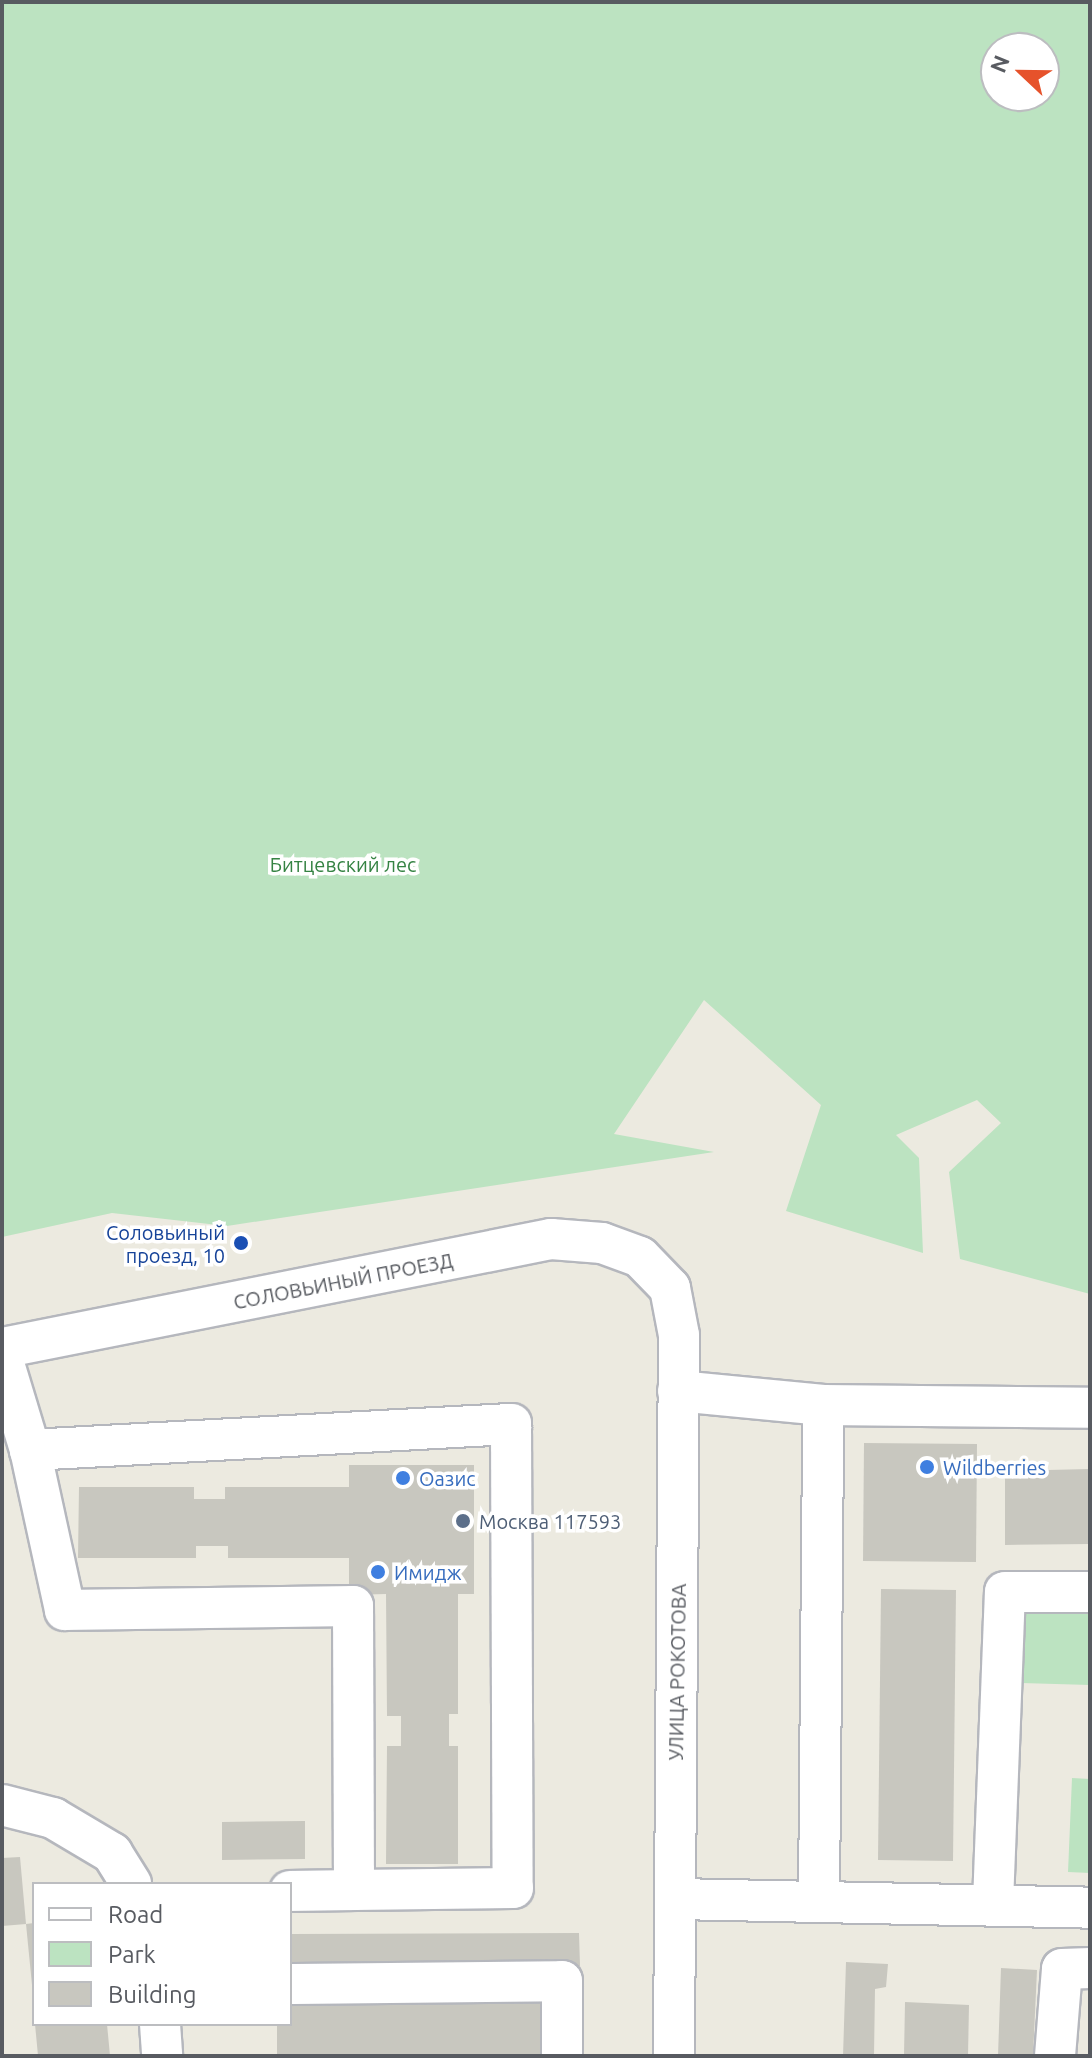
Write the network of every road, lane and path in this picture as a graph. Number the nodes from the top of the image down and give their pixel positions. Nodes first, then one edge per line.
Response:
1 (670, 1288) joint
2 (2, 1348) edge
3 (2, 1357) edge
4 (678, 1391) junction
5 (823, 1405) junction
6 (1090, 1408) edge
7 (30, 1450) junction
8 (1090, 1592) edge
9 (2, 1805) edge
10 (130, 1882) edge
11 (354, 1890) junction
12 (292, 1891) edge
13 (676, 1899) junction
14 (819, 1900) junction
15 (993, 1903) junction
16 (1090, 1908) edge
17 (1090, 1968) edge
18 (292, 1984) edge
19 (160, 2026) edge
20 (162, 2056) edge
21 (562, 2056) edge
22 (674, 2056) edge
23 (1055, 2056) edge

1 - 2 street, СОЛОВЬИНЫЙ ПРОЕЗД
1 - 4 street, УЛИЦА РОКОТОВА
3 - 7 street
4 - 5 street
4 - 13 street, УЛИЦА РОКОТОВА
5 - 6 street
5 - 14 street
7 - 11 street
7 - 11 street
8 - 15 street
9 - 10 street
11 - 12 street
13 - 14 street
13 - 22 street, УЛИЦА РОКОТОВА
14 - 15 street
15 - 16 street
17 - 23 street
18 - 21 street
19 - 20 street

